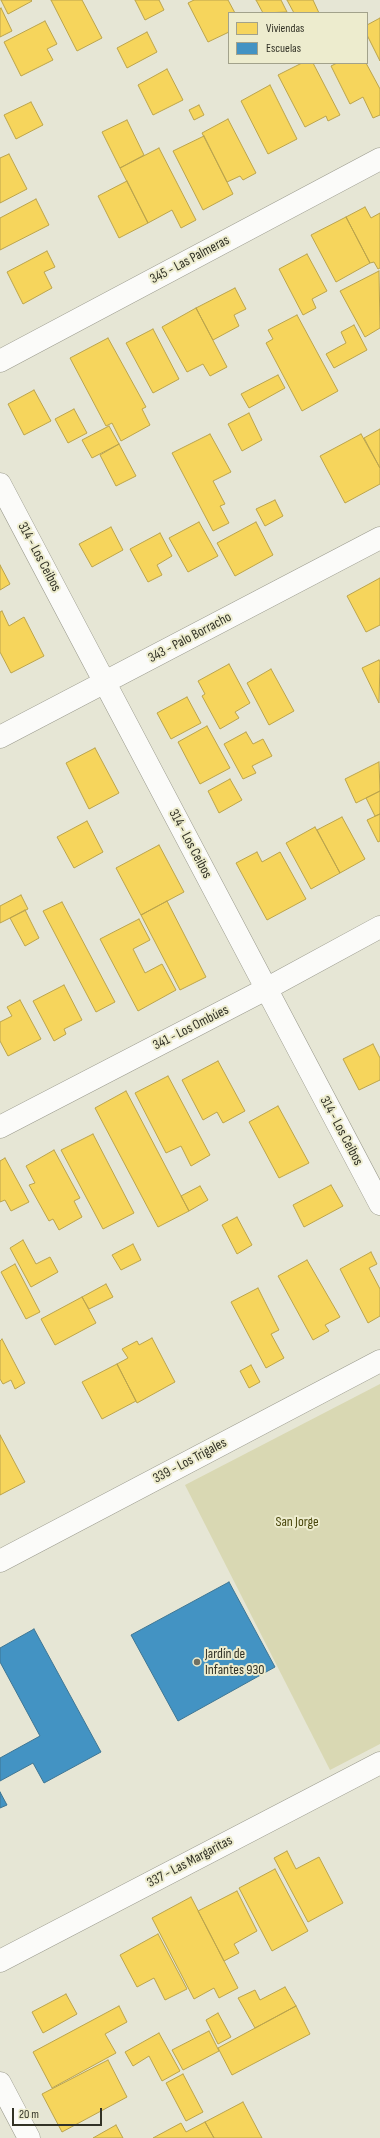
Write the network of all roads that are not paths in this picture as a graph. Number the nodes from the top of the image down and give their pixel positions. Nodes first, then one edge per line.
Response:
1 (380, 159) edge
2 (0, 361) edge
3 (0, 484) edge
4 (380, 538) edge
5 (105, 682) junction
6 (0, 737) edge
7 (380, 927) edge
8 (266, 989) junction
9 (0, 1127) edge
10 (380, 1204) edge
11 (380, 1361) edge
12 (0, 1561) edge
13 (380, 1763) edge
14 (0, 1961) edge
15 (0, 2083) edge
16 (29, 2138) edge

1 - 2 street, 345 - Las Palmeras
3 - 5 street, 314 - Los Ceibos
4 - 5 street, 343 - Palo Borracho
5 - 6 street, 343 - Palo Borracho
5 - 8 street, 314 - Los Ceibos
7 - 8 street, 341 - Los Ombúes
8 - 9 street, 341 - Los Ombúes
8 - 10 street, 314 - Los Ceibos
11 - 12 street, 339 - Los Trigales
13 - 14 street, 337 - Las Margaritas
15 - 16 street

